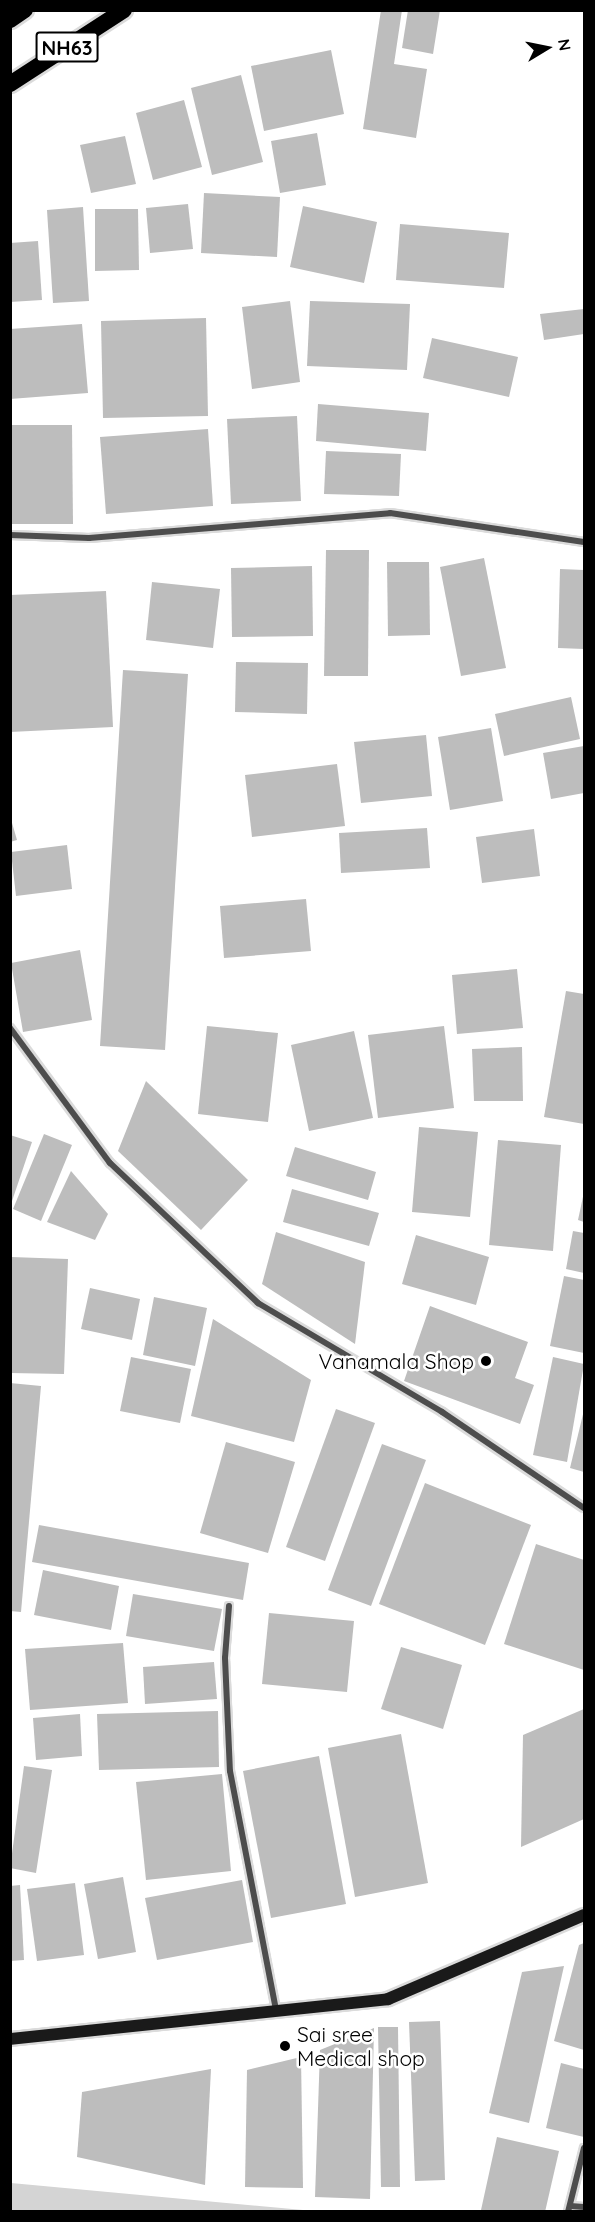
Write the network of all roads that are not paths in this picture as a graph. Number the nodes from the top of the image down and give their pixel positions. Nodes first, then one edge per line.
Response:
1 (26, 10) edge
2 (124, 10) edge
3 (10, 20) edge
4 (10, 84) edge
5 (10, 535) edge
6 (585, 542) edge
7 (10, 1028) edge
8 (585, 1508) edge
9 (229, 1606) dead end
10 (585, 1915) edge
11 (276, 2011) junction
12 (10, 2040) edge
13 (585, 2148) edge
14 (585, 2207) edge
15 (569, 2209) edge

1 - 3 highway, NH63
2 - 4 highway, NH63
5 - 6 street
7 - 8 street
9 - 11 street
10 - 11 main road
11 - 12 main road
13 - 15 street
14 - 15 street

